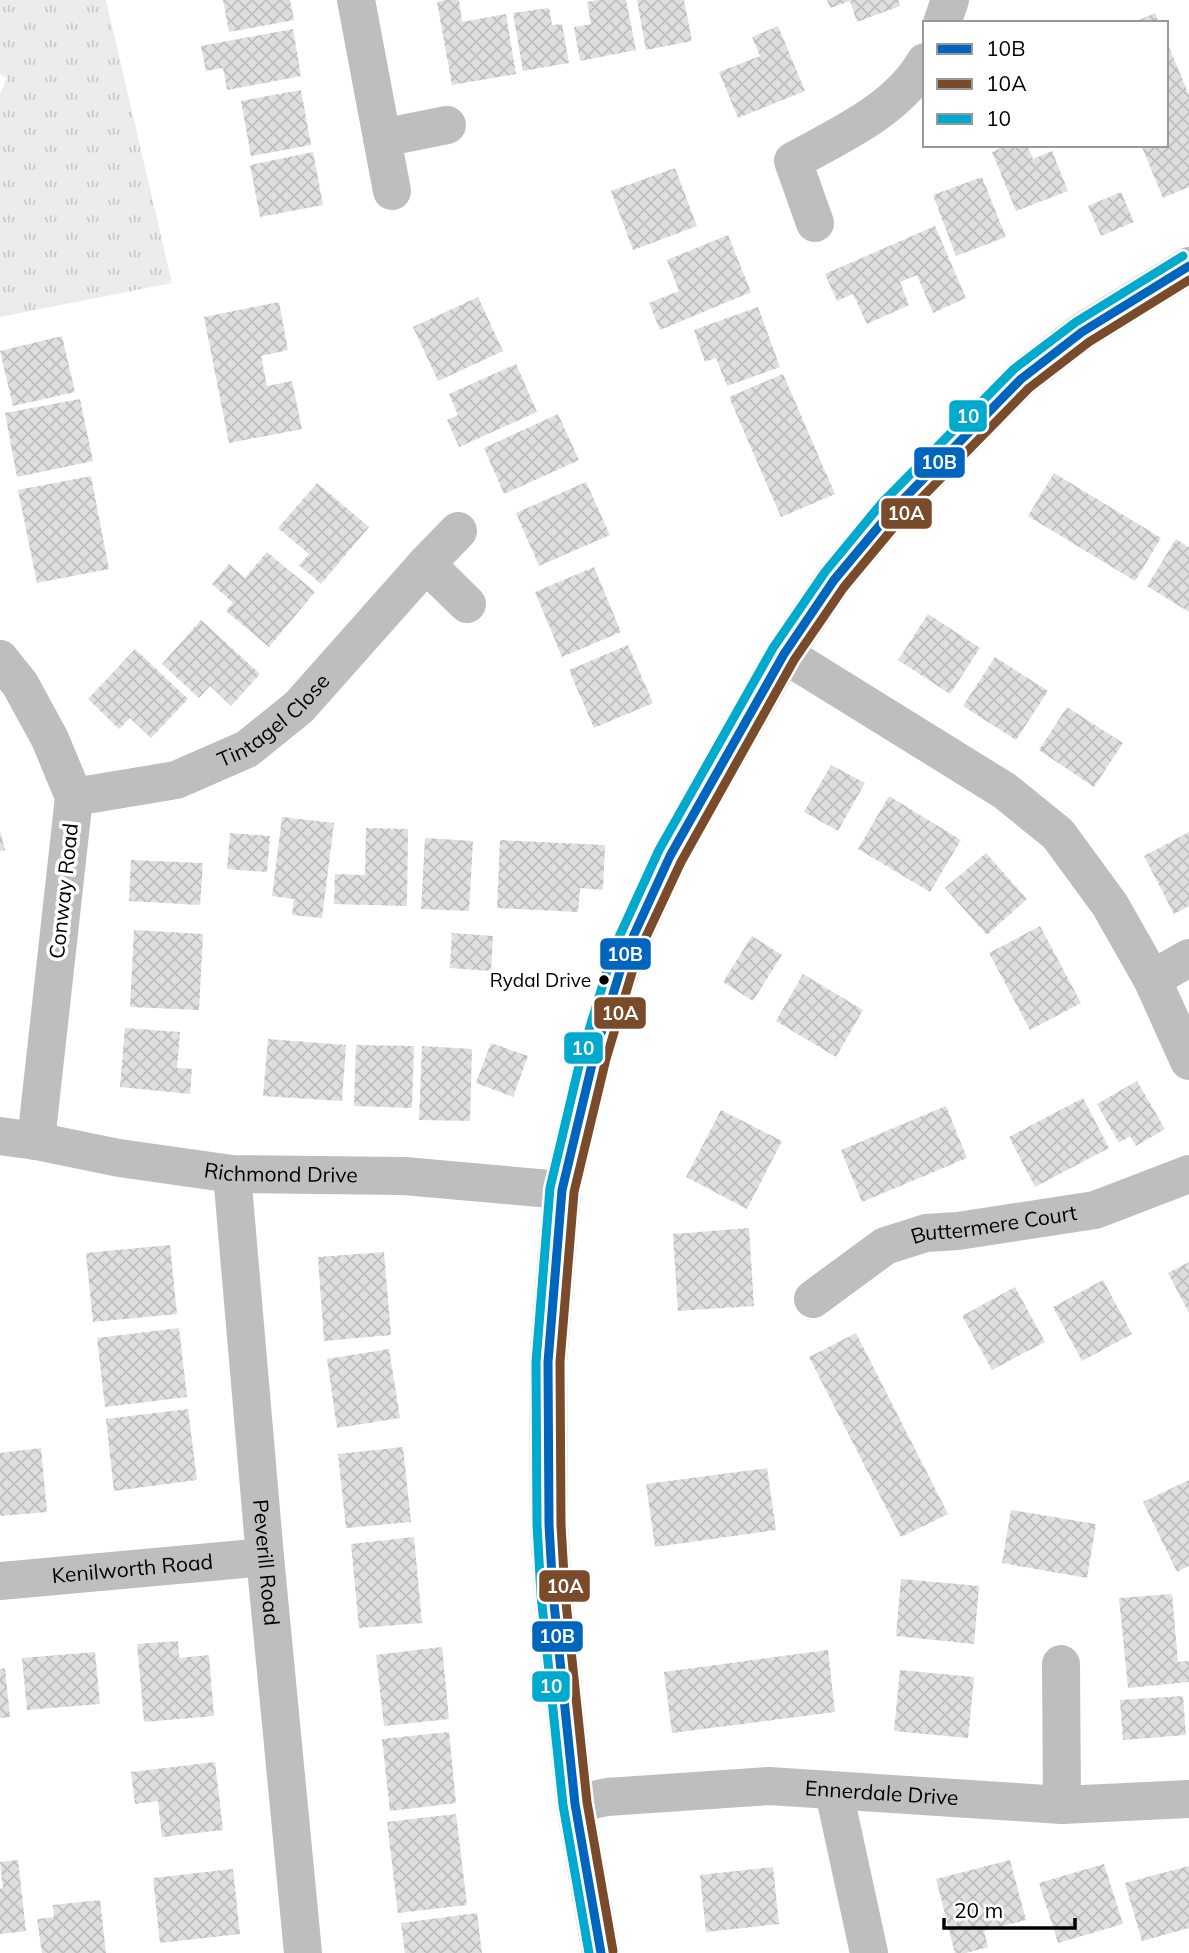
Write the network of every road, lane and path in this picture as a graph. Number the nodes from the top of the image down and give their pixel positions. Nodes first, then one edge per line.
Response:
1 (356, 0) edge
2 (950, 0) edge
3 (943, 21) edge
4 (923, 64) edge
5 (447, 125) dead end
6 (382, 138) junction
7 (392, 191) dead end
8 (815, 223) dead end
9 (1189, 266) edge
10 (458, 531) dead end
11 (426, 564) junction
12 (467, 604) dead end
13 (784, 654) junction
14 (0, 659) edge
15 (74, 797) junction
16 (1189, 958) edge
17 (1152, 979) junction
18 (1189, 1061) edge
19 (18, 1138) edge
20 (232, 1174) junction
21 (1189, 1174) edge
22 (562, 1190) junction
23 (813, 1299) dead end
24 (265, 1557) junction
25 (0, 1581) edge
26 (1062, 1664) dead end
27 (834, 1792) junction
28 (1189, 1799) edge
29 (575, 1804) junction
30 (1062, 1805) junction
31 (303, 1953) edge
32 (601, 1953) edge
33 (869, 1953) edge

1 - 6 street
2 - 3 street
4 - 8 street
5 - 6 street
6 - 7 street
9 - 13 street
10 - 11 street, Tintagel Close
11 - 12 street
11 - 15 street, Tintagel Close
13 - 17 street
13 - 22 street
14 - 15 street, Conway Road
15 - 19 street, Conway Road
16 - 17 street
17 - 18 street
19 - 20 street, Richmond Drive
20 - 22 street, Richmond Drive
20 - 24 street, Peverill Road
21 - 23 street, Buttermere Court
22 - 29 street
24 - 25 street, Kenilworth Road
24 - 31 street, Peverill Road
26 - 30 street
27 - 29 street, Ennerdale Drive
27 - 30 street, Ennerdale Drive
27 - 33 street
28 - 30 street, Ennerdale Drive
29 - 32 street

